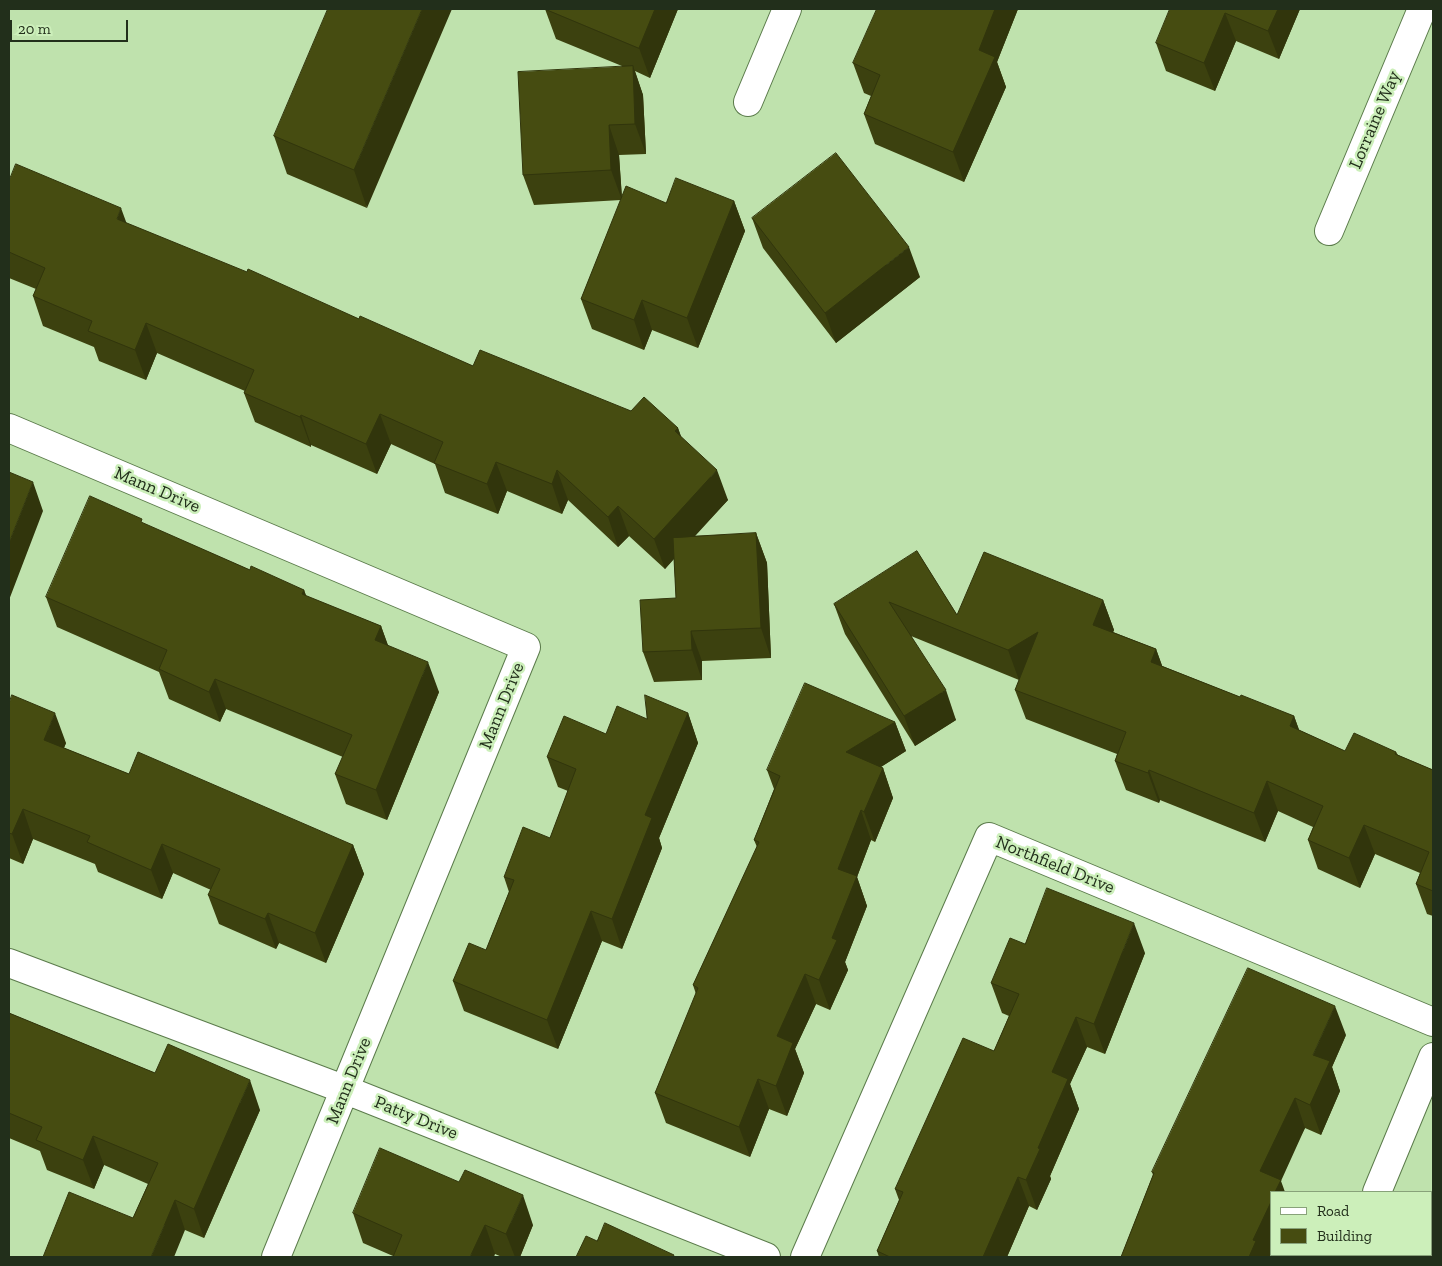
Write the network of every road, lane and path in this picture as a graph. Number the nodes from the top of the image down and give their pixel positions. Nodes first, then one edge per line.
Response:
1 (787, 9) edge
2 (1422, 9) edge
3 (748, 102) dead end
4 (1329, 231) dead end
5 (9, 428) edge
6 (9, 963) edge
7 (1433, 1022) edge
8 (1433, 1057) edge
9 (346, 1090) junction
10 (1377, 1191) edge
11 (276, 1257) edge
12 (766, 1257) edge
13 (805, 1257) edge

1 - 3 street
2 - 4 street, Lorraine Way
5 - 9 street, Mann Drive
6 - 9 street, Patty Drive
7 - 13 street, Northfield Drive
8 - 10 street
9 - 11 street, Mann Drive
9 - 12 street, Patty Drive

